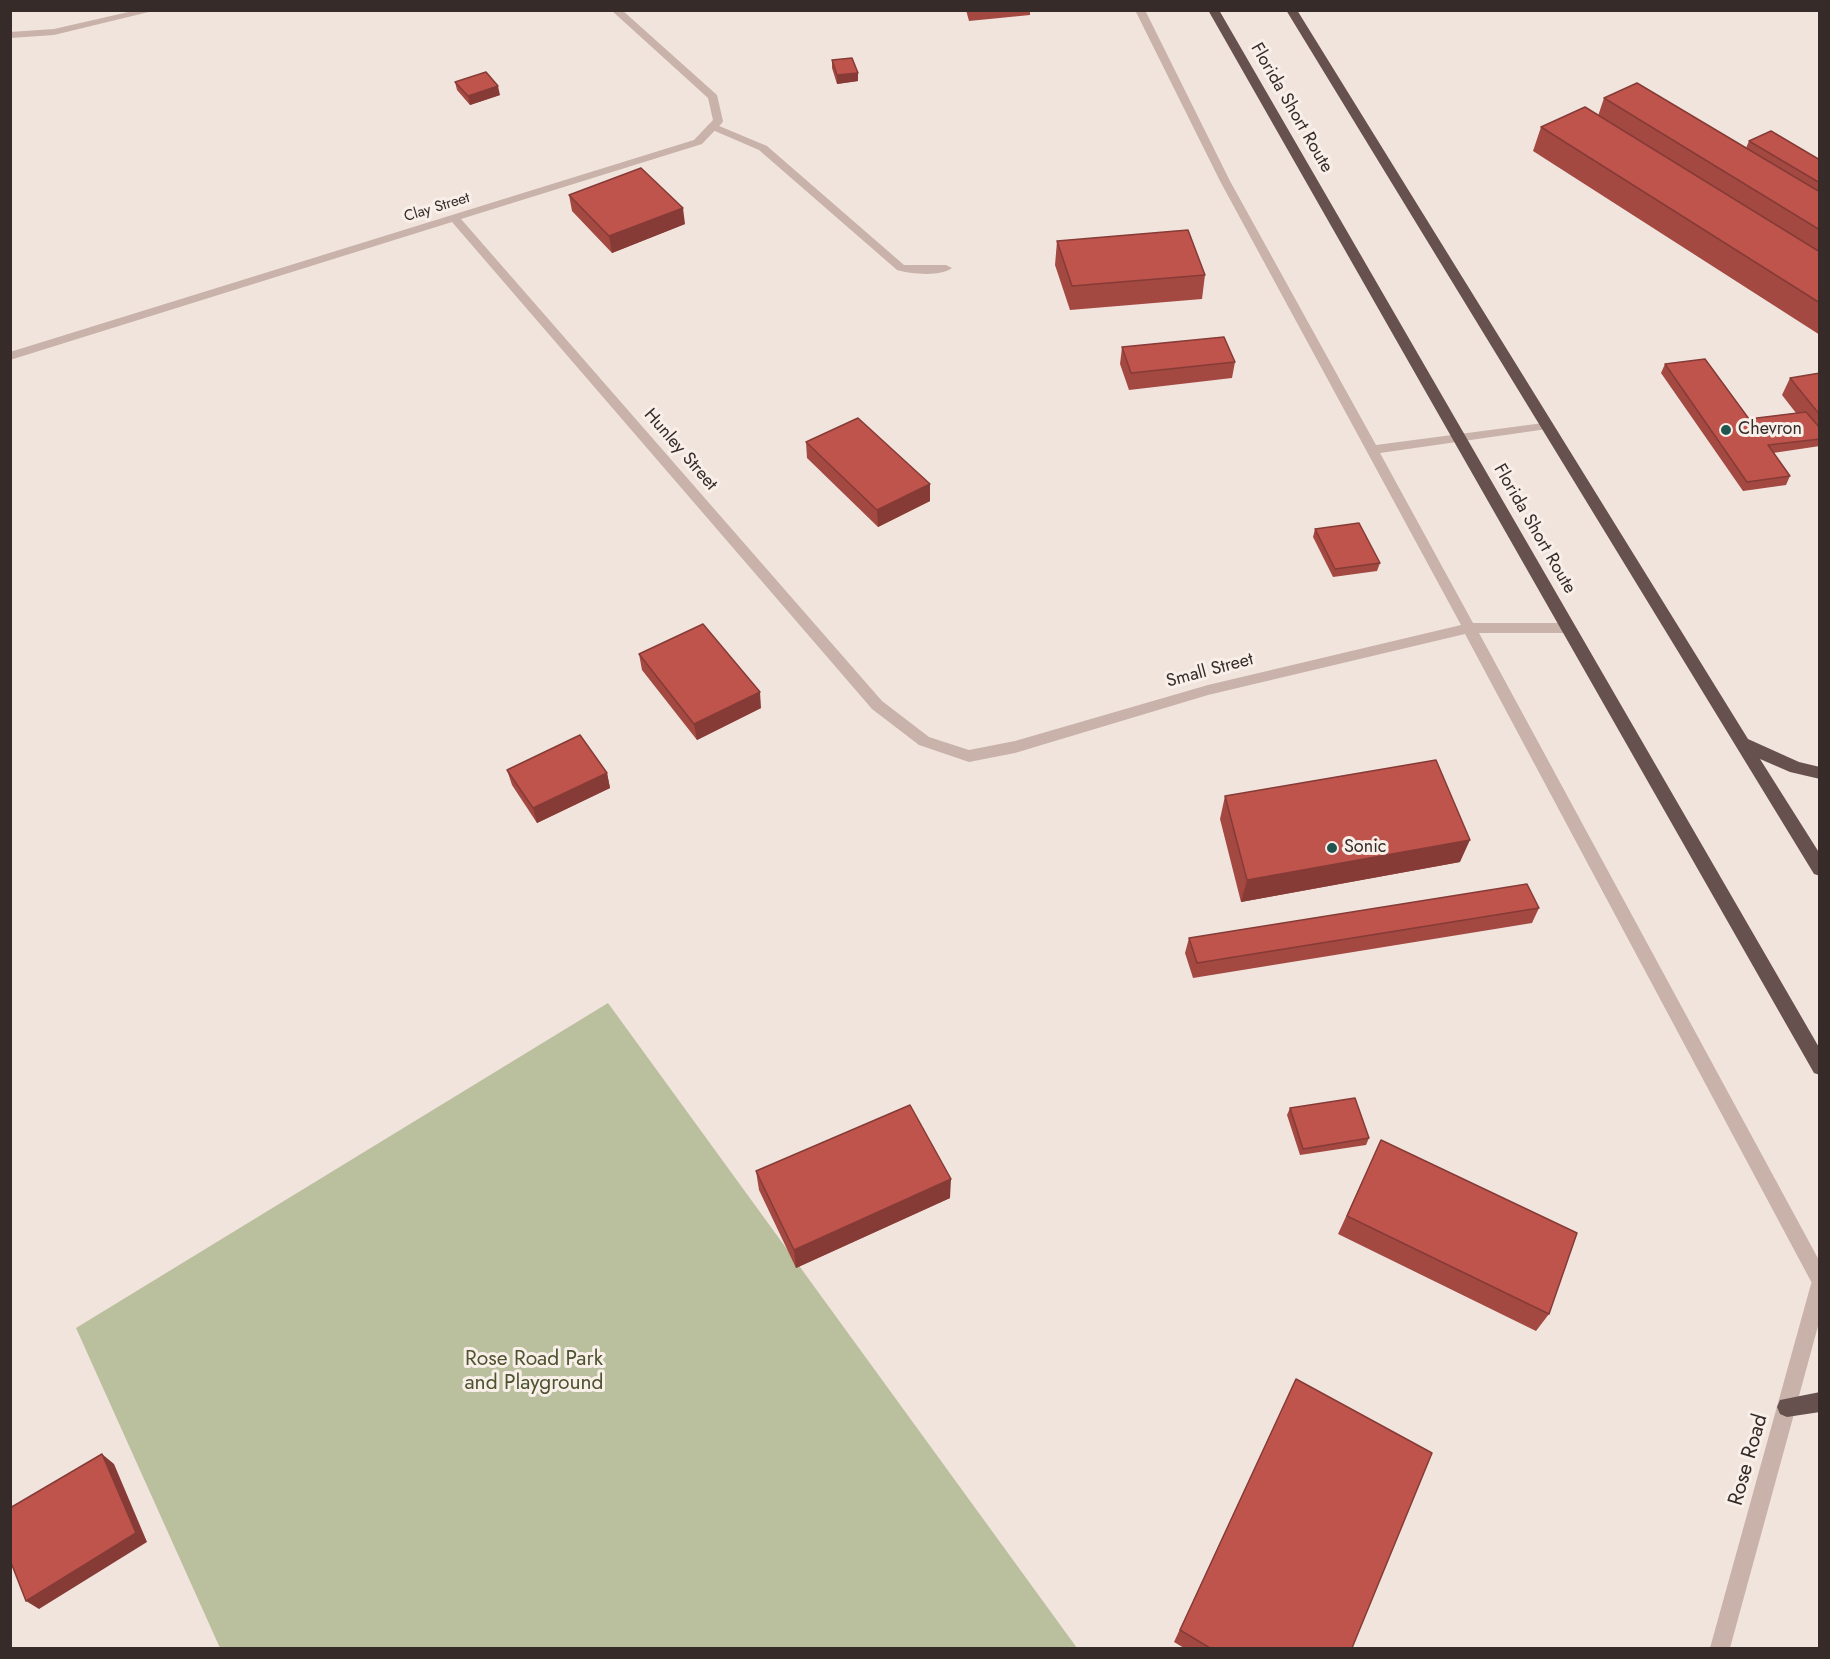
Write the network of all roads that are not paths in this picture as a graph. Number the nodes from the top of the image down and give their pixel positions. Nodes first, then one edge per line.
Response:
1 (152, 10) edge
2 (616, 10) edge
3 (1140, 10) edge
4 (1213, 10) edge
5 (1291, 10) edge
6 (10, 35) edge
7 (712, 126) junction
8 (454, 218) junction
9 (946, 268) dead end
10 (10, 356) edge
11 (1547, 425) junction
12 (1460, 439) junction
13 (1372, 450) junction
14 (1469, 628) junction
15 (1568, 628) junction
16 (878, 705) joint
17 (1742, 743) junction
18 (1820, 773) edge
19 (1820, 869) edge
20 (1820, 1067) edge
21 (1820, 1283) edge
22 (1820, 1402) edge
23 (1787, 1407) junction
24 (1720, 1648) edge

1 - 6 street
2 - 7 street
3 - 13 street
4 - 12 highway, Florida Short Route
5 - 11 highway
7 - 8 street, Clay Street
7 - 9 street
8 - 10 street, Clay Street
8 - 16 street, Hunley Street
11 - 12 street
11 - 17 highway
12 - 13 street
12 - 15 highway, Florida Short Route
13 - 14 street
14 - 15 street, Small Street
14 - 16 street, Small Street
14 - 21 street
15 - 20 highway, Florida Short Route
17 - 18 highway
17 - 19 highway
21 - 23 street, Rose Road
22 - 23 highway
23 - 24 street, Rose Road

